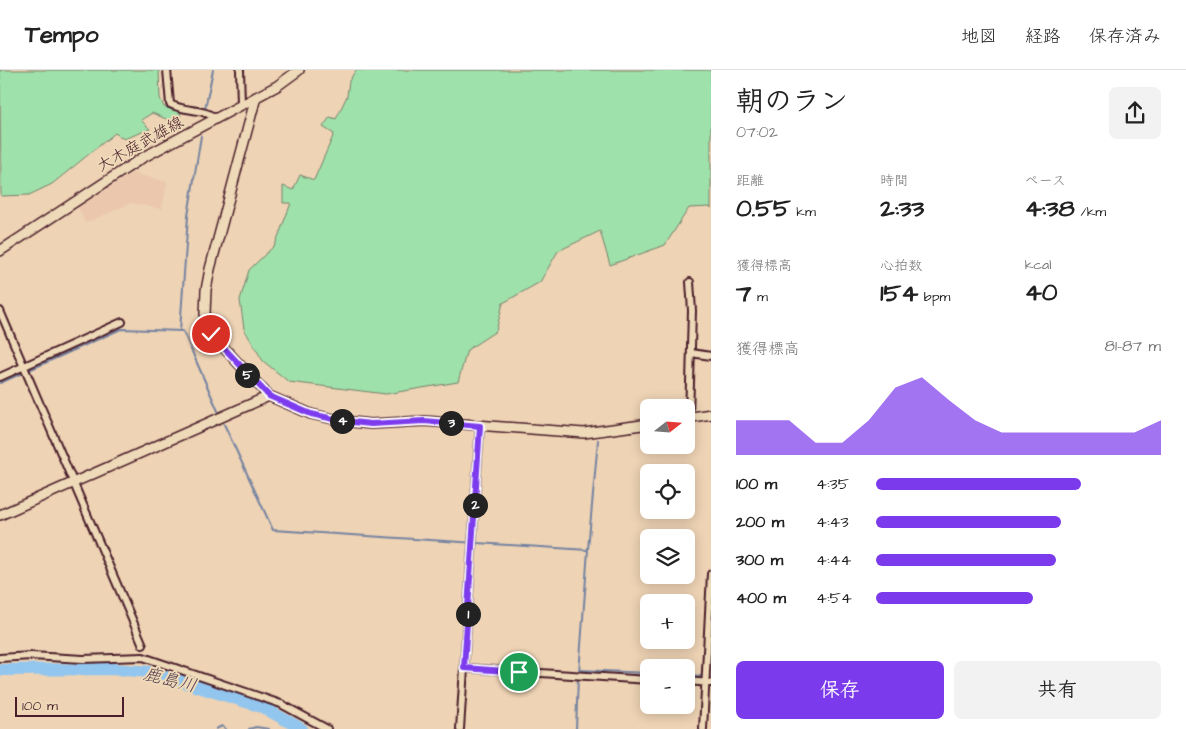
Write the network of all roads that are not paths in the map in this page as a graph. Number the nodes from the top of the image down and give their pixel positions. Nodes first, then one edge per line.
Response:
1 (167, 70) edge
2 (240, 70) edge
3 (299, 70) edge
4 (256, 97) junction
5 (241, 104) junction
6 (216, 119) junction
7 (0, 251) edge
8 (690, 282) dead end
9 (0, 311) edge
10 (122, 322) dead end
11 (691, 353) junction
12 (711, 356) edge
13 (24, 366) junction
14 (0, 377) edge
15 (269, 396) junction
16 (689, 399) edge
17 (711, 414) edge
18 (695, 417) edge
19 (640, 425) edge
20 (480, 426) junction
21 (73, 483) junction
22 (0, 514) edge
23 (711, 574) edge
24 (143, 645) dead end
25 (0, 658) edge
26 (464, 668) junction
27 (640, 679) edge
28 (707, 681) edge
29 (327, 729) edge
30 (460, 729) edge
31 (703, 729) edge

1 - 6 street
2 - 5 street
3 - 4 street, 大木庭武雄線
4 - 5 street, 大木庭武雄線
4 - 15 street
5 - 6 street, 大木庭武雄線
6 - 7 street, 大木庭武雄線
8 - 11 street
9 - 13 street
10 - 13 street
11 - 12 street
11 - 16 street
13 - 14 street
13 - 21 street
15 - 20 street
15 - 21 street
17 - 18 street
19 - 20 street
20 - 26 street
21 - 22 street
21 - 24 street
23 - 28 street
25 - 29 street
26 - 27 street
26 - 30 street
28 - 31 street

